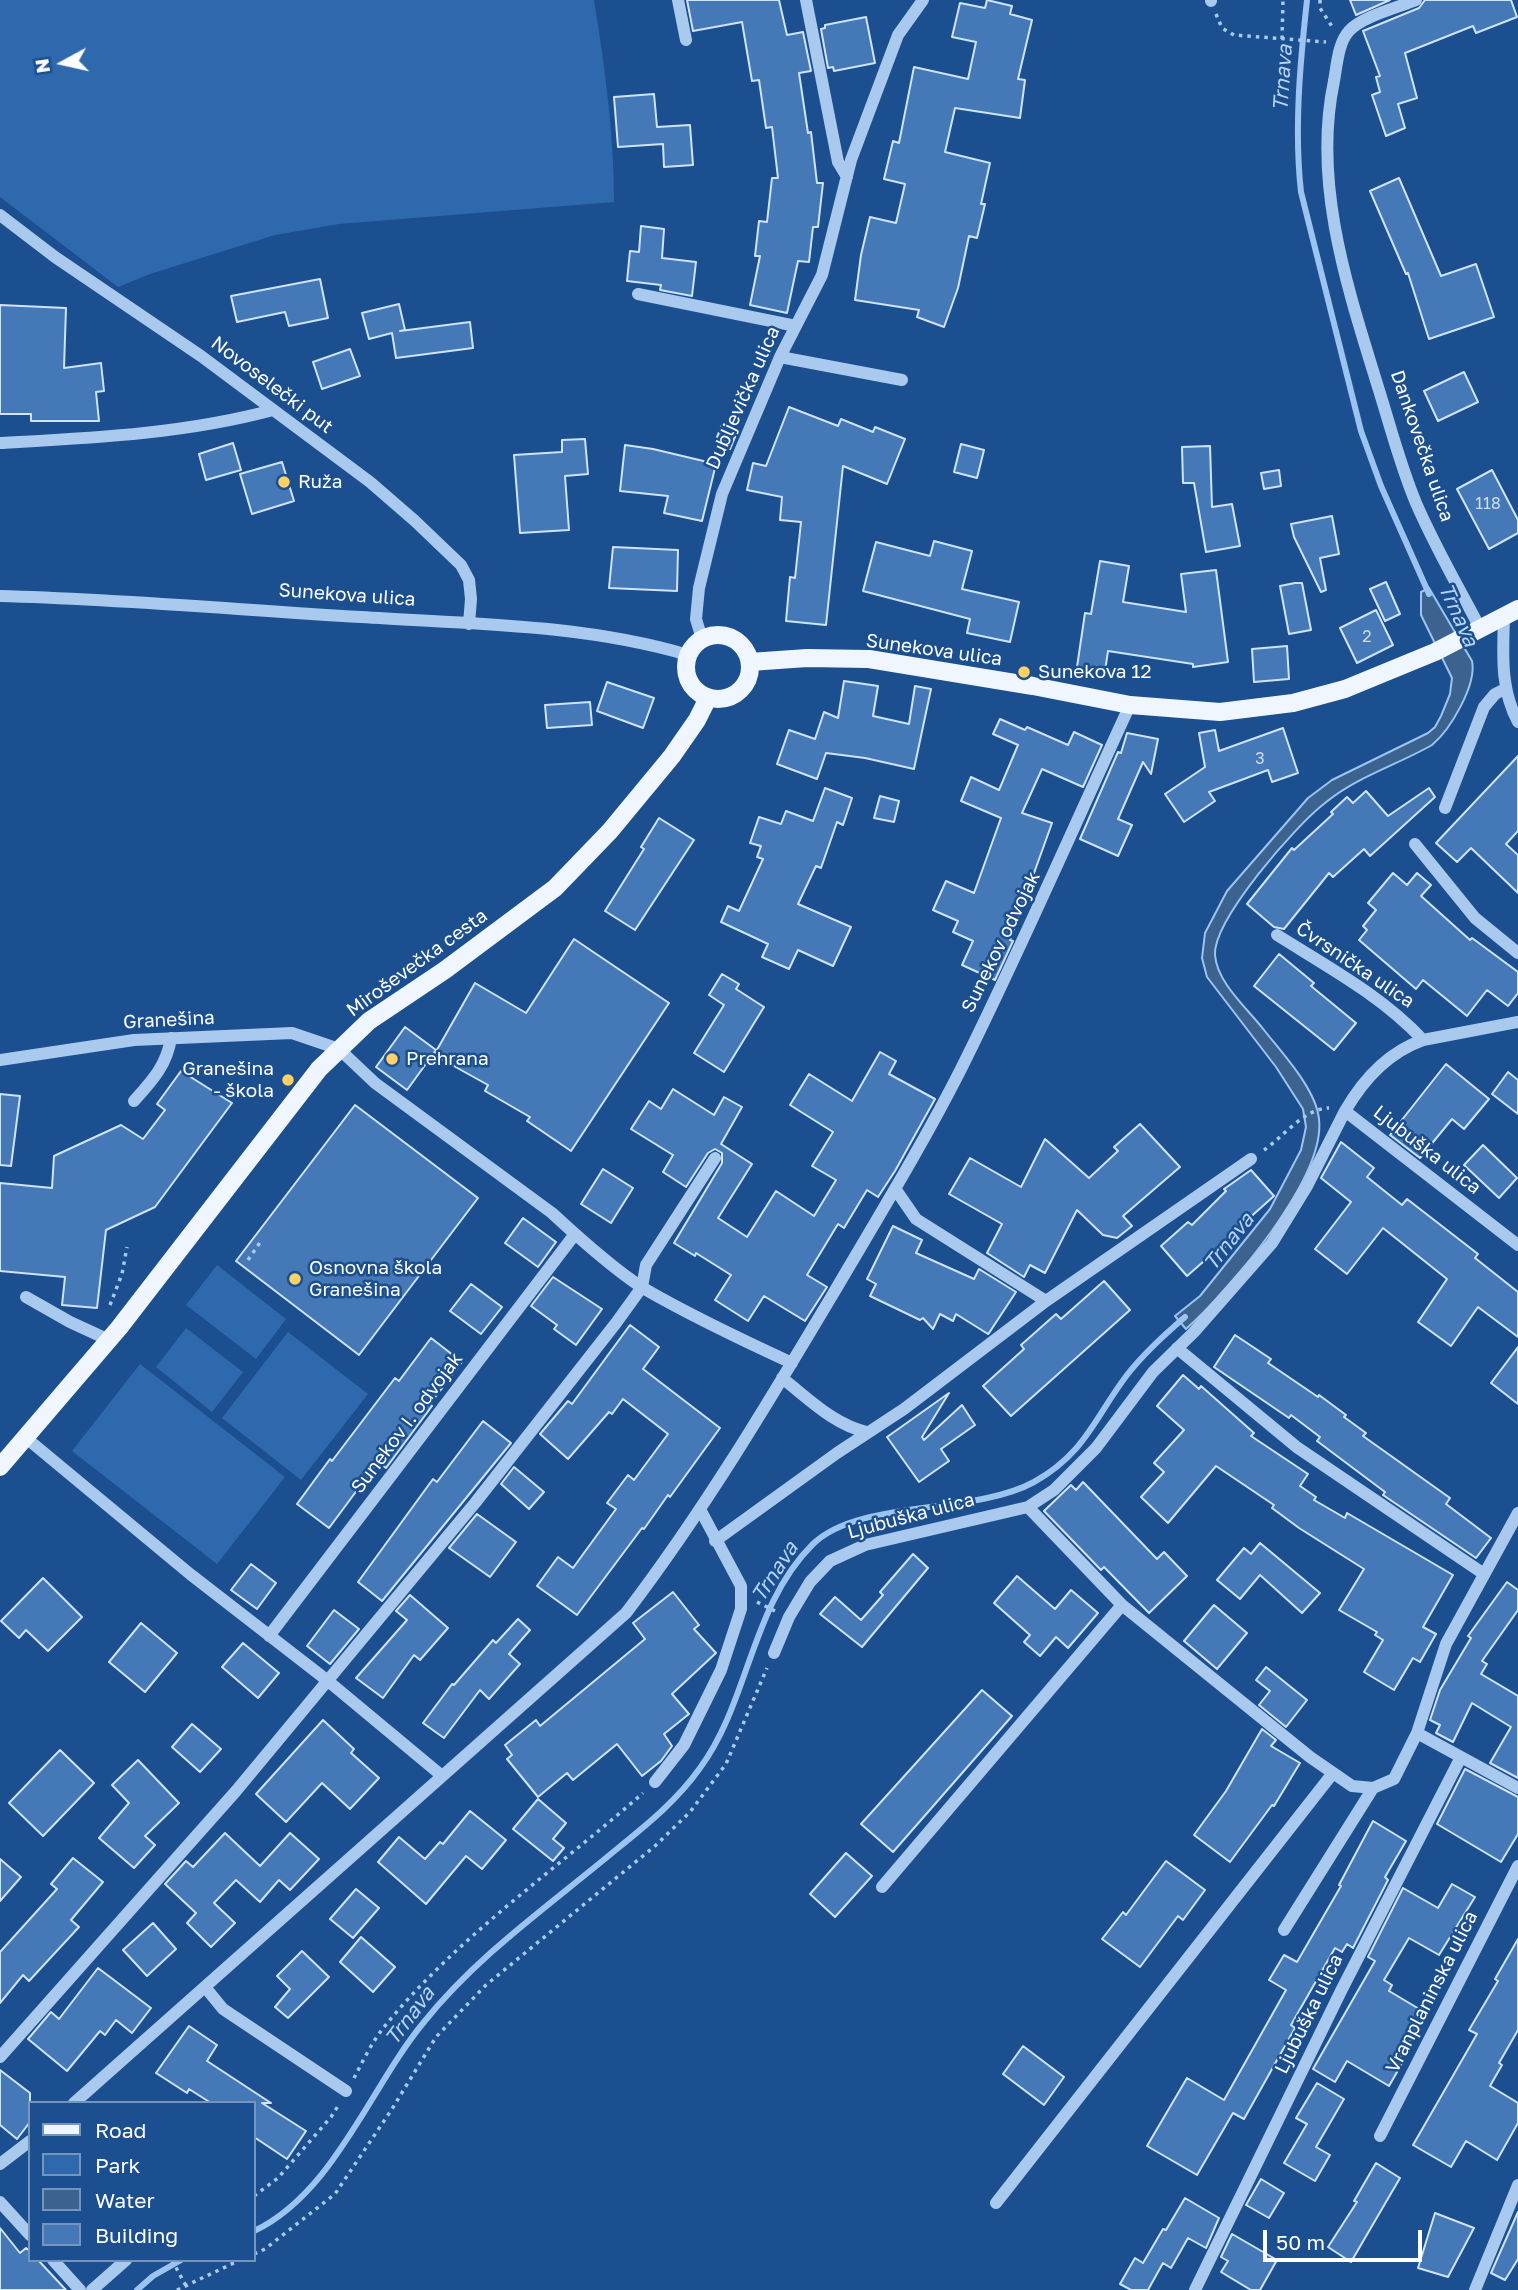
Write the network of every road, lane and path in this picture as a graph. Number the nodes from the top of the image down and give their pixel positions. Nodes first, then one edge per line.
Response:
1 (678, 0) edge
2 (806, 0) edge
3 (909, 0) edge
4 (923, 0) edge
5 (1211, 0) edge
6 (1283, 0) edge
7 (1320, 0) edge
8 (1416, 0) edge
9 (914, 13) junction
10 (1282, 39) junction
11 (686, 40) dead end
12 (1315, 42) dead end
13 (1342, 42) junction
14 (847, 177) junction
15 (0, 215) edge
16 (638, 294) dead end
17 (796, 326) junction
18 (780, 357) junction
19 (902, 380) dead end
20 (273, 410) junction
21 (0, 443) edge
22 (0, 596) edge
23 (1511, 613) edge
24 (469, 624) junction
25 (1481, 630) junction
26 (702, 639) junction
27 (688, 655) junction
28 (750, 662) junction
29 (1505, 689) junction
30 (708, 698) junction
31 (1130, 705) junction
32 (1518, 722) edge
33 (1445, 808) dead end
34 (1415, 844) dead end
35 (1277, 935) dead end
36 (1518, 953) edge
37 (1518, 1022) edge
38 (171, 1038) junction
39 (1423, 1040) junction
40 (339, 1049) junction
41 (0, 1060) edge
42 (134, 1101) dead end
43 (1320, 1108) dead end
44 (1345, 1111) junction
45 (715, 1158) dead end
46 (1251, 1159) joint
47 (896, 1190) junction
48 (575, 1234) junction
49 (261, 1241) dead end
50 (1518, 1245) edge
51 (127, 1247) dead end
52 (248, 1260) dead end
53 (642, 1287) junction
54 (26, 1297) dead end
55 (1046, 1301) junction
56 (101, 1336) junction
57 (1177, 1348) junction
58 (792, 1363) junction
59 (782, 1378) junction
60 (867, 1432) junction
61 (25, 1437) junction
62 (0, 1467) edge
63 (1028, 1507) junction
64 (701, 1511) junction
65 (1518, 1513) edge
66 (715, 1541) junction
67 (1484, 1574) junction
68 (759, 1604) dead end
69 (1122, 1605) junction
70 (781, 1614) dead end
71 (269, 1636) junction
72 (774, 1653) joint
73 (328, 1681) junction
74 (1417, 1733) junction
75 (1461, 1757) junction
76 (1333, 1773) junction
77 (441, 1775) junction
78 (654, 1782) joint
79 (1373, 1788) junction
80 (1518, 1788) edge
81 (1518, 1866) edge
82 (882, 1887) dead end
83 (1284, 1930) dead end
84 (205, 1987) junction
85 (0, 2057) edge
86 (346, 2091) junction
87 (76, 2101) edge
88 (1380, 2136) dead end
89 (28, 2143) edge
90 (0, 2164) edge
91 (1518, 2185) edge
92 (256, 2194) edge
93 (0, 2202) edge
94 (996, 2203) dead end
95 (28, 2233) edge
96 (256, 2253) edge
97 (55, 2262) edge
98 (123, 2262) edge
99 (173, 2262) edge
100 (236, 2262) edge
101 (186, 2286) junction
102 (80, 2290) edge
103 (92, 2290) edge
104 (177, 2290) edge
105 (1195, 2290) edge
106 (1475, 2290) edge

1 - 11 street
2 - 14 street
3 - 9 street
4 - 9 street, Dubljevička ulica
5 - 10 path
6 - 10 path
7 - 13 path
8 - 13 street
9 - 14 street, Dubljevička ulica
10 - 12 path
13 - 25 street, Dankovečka ulica
14 - 17 street, Dubljevička ulica
15 - 20 street, Novoselečki put
16 - 17 street
17 - 18 street, Dubljevička ulica
18 - 19 street
18 - 26 street, Dubljevička ulica
20 - 21 street
20 - 24 street, Novoselečki put
22 - 24 street, Sunekova ulica
23 - 25 main road
23 - 29 street
24 - 27 street, Sunekova ulica
25 - 31 main road, Sunekova ulica
26 - 27 main road
26 - 28 main road
27 - 30 main road
28 - 30 main road
28 - 31 main road, Sunekova ulica
29 - 32 street
29 - 33 street
30 - 40 main road, Miroševečka cesta
31 - 47 street, Sunekov odvojak
34 - 36 street
35 - 39 street, Čvrsnička ulica
37 - 39 street
38 - 40 street, Granešina
38 - 41 street, Granešina
38 - 42 street
39 - 44 street
40 - 48 street
40 - 56 main road, Miroševečka cesta
43 - 46 path
44 - 50 street, Ljubuška ulica
44 - 57 street, Ljubuška ulica
45 - 53 street
46 - 55 street
47 - 55 street
47 - 58 street, Sunekov odvojak
48 - 53 street
48 - 71 street, Sunekov I. odvojak
49 - 52 path
51 - 56 path
53 - 58 street
53 - 73 street
54 - 56 street
55 - 60 street
56 - 61 main road, Miroševečka cesta
57 - 63 street, Ljubuška ulica
57 - 67 street
58 - 59 street, Sunekov odvojak
59 - 60 street
59 - 64 street
60 - 66 street
61 - 62 main road, Miroševečka cesta
61 - 71 street
63 - 69 street
63 - 72 street, Ljubuška ulica
64 - 66 street
64 - 77 street
65 - 67 street
66 - 78 street
67 - 74 street
68 - 70 path
69 - 76 street
69 - 82 street
71 - 73 street
72 - 96 path
73 - 77 street
73 - 85 street
74 - 75 street
74 - 79 street
75 - 80 street
75 - 105 street, Ljubuška ulica
76 - 79 street
76 - 94 street
77 - 84 street
78 - 86 path
79 - 83 street
81 - 88 street, Vranplaninska ulica
84 - 86 street
84 - 87 street
86 - 92 path
89 - 90 street
91 - 106 street
93 - 95 street
97 - 102 street
98 - 103 street
99 - 101 path
100 - 101 path
101 - 104 path

